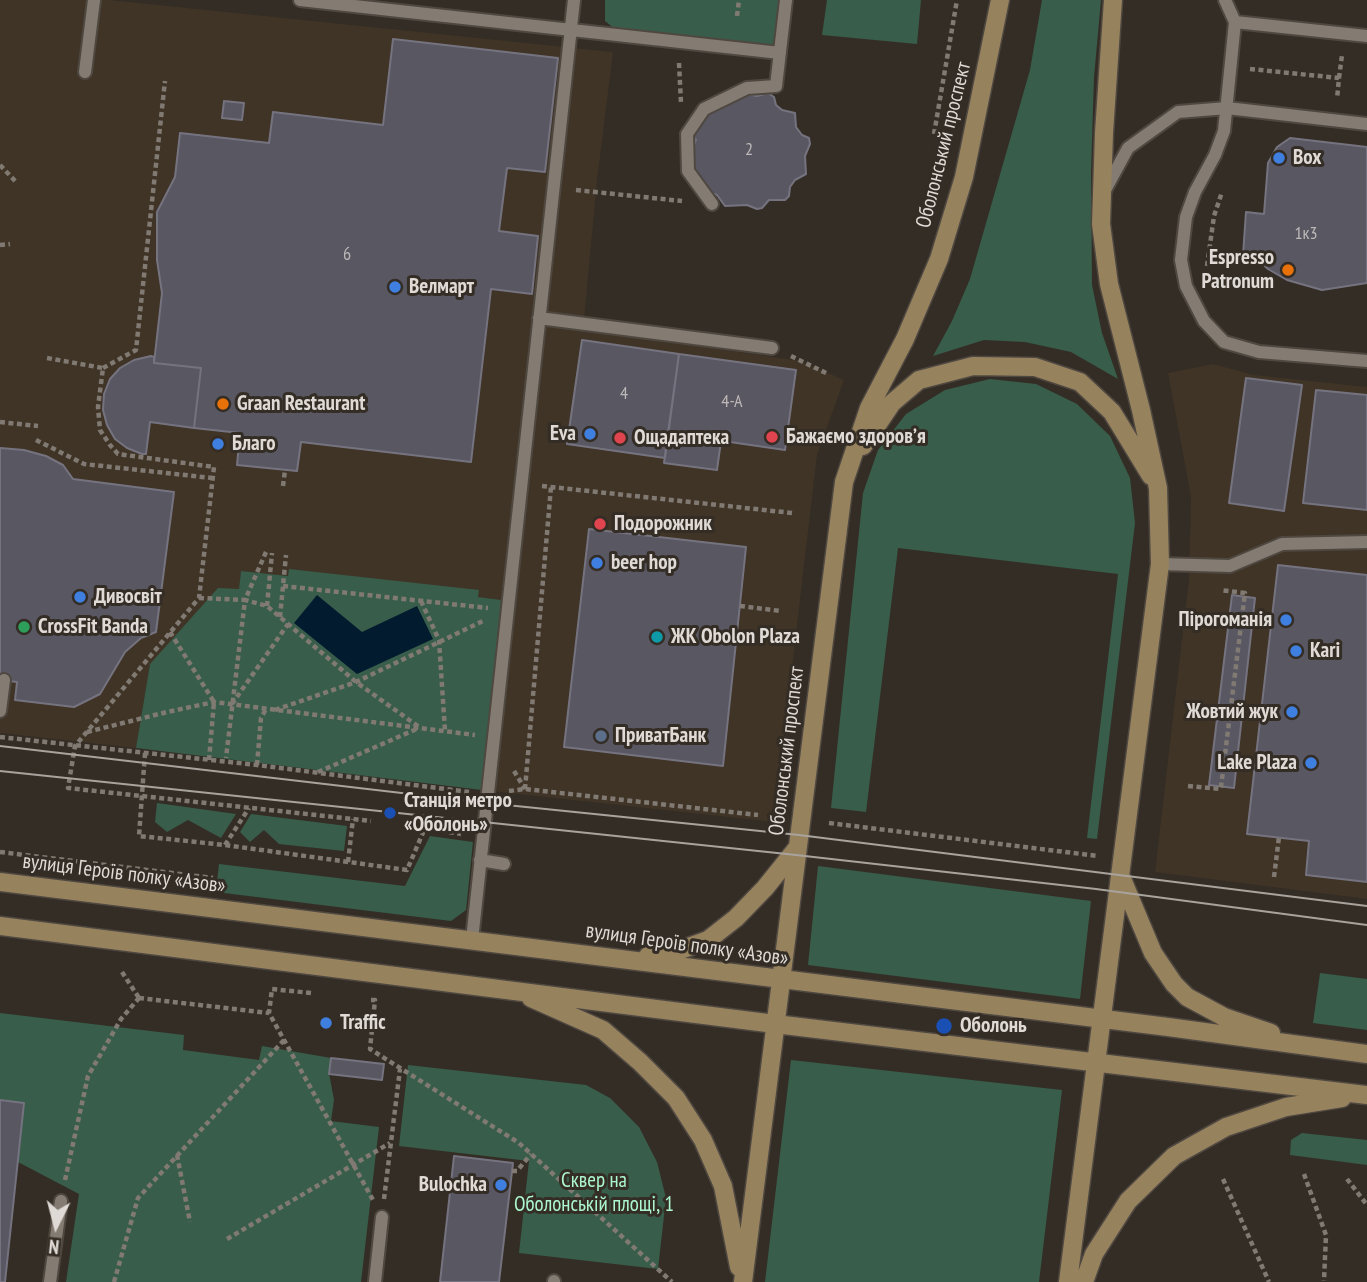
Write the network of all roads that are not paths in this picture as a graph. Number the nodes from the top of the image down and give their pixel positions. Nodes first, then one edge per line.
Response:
1 (94, 0) edge
2 (300, 0) edge
3 (574, 0) edge
4 (786, 0) edge
5 (1000, 0) edge
6 (1113, 0) edge
7 (1225, 0) edge
8 (1235, 22) junction
9 (570, 30) junction
10 (1367, 36) edge
11 (780, 53) junction
12 (85, 72) dead end
13 (1227, 108) junction
14 (1367, 124) edge
15 (1102, 197) junction
16 (712, 204) road end
17 (539, 318) junction
18 (772, 348) road end
19 (1367, 361) edge
20 (844, 482) junction
21 (1158, 488) junction
22 (1367, 542) edge
23 (1160, 564) junction
24 (4, 680) dead end
25 (0, 711) edge
26 (798, 847) junction
27 (480, 860) junction
28 (504, 863) dead end
29 (1121, 876) junction
30 (0, 882) edge
31 (0, 926) edge
32 (472, 940) junction
33 (626, 959) junction
34 (781, 980) junction
35 (512, 990) junction
36 (1102, 1019) junction
37 (775, 1024) junction
38 (1310, 1047) junction
39 (1367, 1054) edge
40 (1097, 1063) junction
41 (1367, 1095) edge
42 (61, 1201) road end
43 (382, 1217) road end
44 (50, 1282) edge
45 (374, 1282) edge
46 (742, 1282) edge
47 (1068, 1282) edge
48 (1084, 1282) edge

1 - 12 lane
2 - 9 lane
3 - 9 lane
4 - 11 lane
5 - 20 main road, Оболонський проспект
6 - 15 main road
7 - 8 lane
8 - 10 lane
8 - 13 lane
9 - 11 lane
9 - 17 lane
11 - 16 lane
13 - 14 lane
13 - 15 lane
13 - 19 lane
15 - 21 main road
17 - 18 lane
17 - 27 lane
20 - 21 main road
20 - 26 main road, Оболонський проспект
21 - 23 main road
22 - 23 lane
23 - 29 main road
24 - 25 lane
26 - 33 main road
26 - 34 main road, Оболонський проспект
27 - 28 lane
27 - 32 lane
29 - 36 main road
29 - 38 main road
30 - 32 main road, вулиця Героїв полку «Азов»
31 - 35 main road
32 - 33 main road, вулиця Героїв полку «Азов»
33 - 34 main road, вулиця Героїв полку «Азов»
34 - 36 main road, вулиця Героїв полку «Азов»
34 - 37 main road, Оболонський проспект
35 - 37 main road
35 - 46 main road
36 - 38 main road, вулиця Героїв полку «Азов»
36 - 40 main road
37 - 40 main road
37 - 46 main road, Оболонський проспект
38 - 39 main road, вулиця Героїв полку «Азов»
40 - 41 main road
40 - 47 main road
41 - 48 main road
42 - 44 lane
43 - 45 lane

